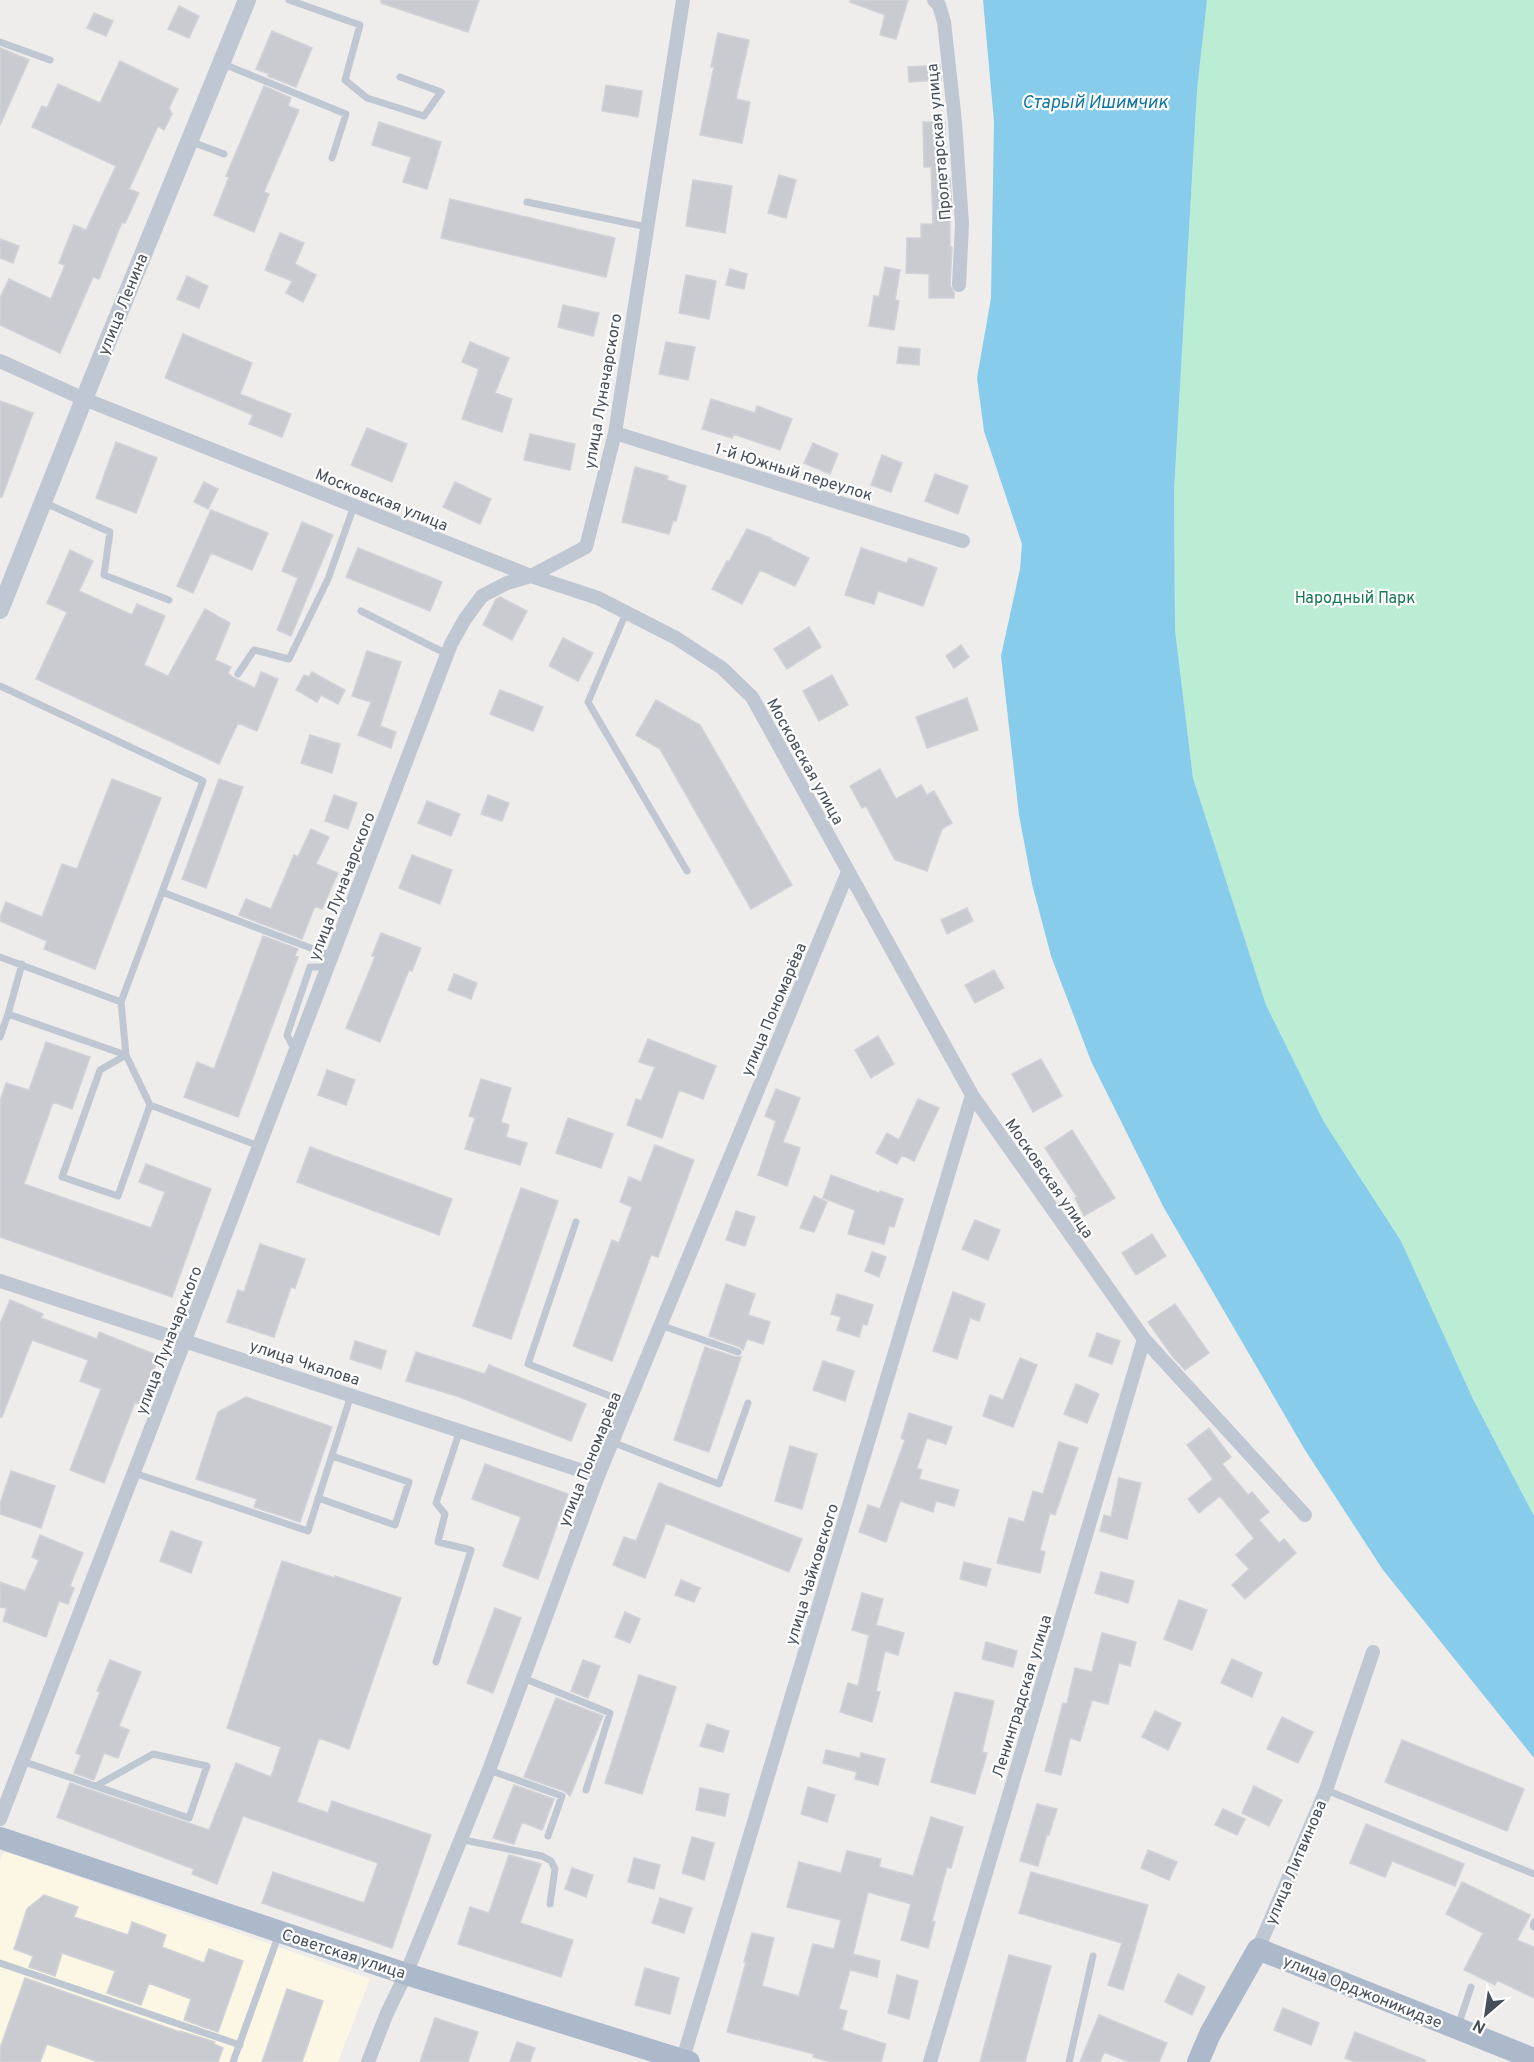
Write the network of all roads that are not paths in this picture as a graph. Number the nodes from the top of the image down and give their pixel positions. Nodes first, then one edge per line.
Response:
1 (247, 0) edge
2 (290, 0) edge
3 (683, 0) edge
4 (934, 0) edge
5 (0, 42) edge
6 (50, 60) dead end
7 (221, 63) junction
8 (400, 76) dead end
9 (189, 141) junction
10 (224, 154) dead end
11 (332, 158) dead end
12 (527, 202) dead end
13 (647, 227) junction
14 (958, 285) dead end
15 (0, 361) edge
16 (84, 399) junction
17 (615, 433) junction
18 (43, 502) junction
19 (354, 506) junction
20 (963, 541) dead end
21 (531, 576) junction
22 (169, 600) dead end
23 (0, 610) edge
24 (361, 611) dead end
25 (626, 613) junction
26 (447, 654) junction
27 (238, 674) dead end
28 (0, 686) edge
29 (687, 871) dead end
30 (848, 872) junction
31 (162, 892) junction
32 (0, 957) edge
33 (330, 962) junction
34 (22, 964) junction
35 (121, 1002) junction
36 (8, 1014) junction
37 (0, 1037) edge
38 (126, 1055) junction
39 (972, 1095) junction
40 (150, 1106) junction
41 (259, 1146) junction
42 (576, 1222) dead end
43 (0, 1281) edge
44 (660, 1325) junction
45 (1144, 1339) junction
46 (185, 1340) junction
47 (738, 1352) dead end
48 (351, 1395) junction
49 (628, 1403) junction
50 (748, 1403) dead end
51 (460, 1430) junction
52 (612, 1442) junction
53 (332, 1456) junction
54 (134, 1473) junction
55 (598, 1476) junction
56 (318, 1498) junction
57 (1305, 1515) dead end
58 (1373, 1652) dead end
59 (436, 1662) dead end
60 (524, 1677) junction
61 (22, 1761) junction
62 (489, 1770) junction
63 (96, 1786) junction
64 (586, 1790) dead end
65 (1326, 1790) junction
66 (0, 1819) edge
67 (548, 1836) dead end
68 (0, 1838) edge
69 (459, 1839) junction
70 (1534, 1874) edge
71 (550, 1904) dead end
72 (1534, 1922) edge
73 (1534, 1927) edge
74 (280, 1932) junction
75 (1258, 1949) junction
76 (1093, 1956) dead end
77 (0, 1964) edge
78 (406, 1974) junction
79 (1472, 1987) dead end
80 (1457, 2028) junction
81 (240, 2045) junction
82 (1534, 2059) edge
83 (685, 2061) edge
84 (233, 2062) edge
85 (368, 2062) edge
86 (930, 2062) edge
87 (1069, 2062) edge
88 (1198, 2062) edge

1 - 7 street, улица Ленина
2 - 8 lane
3 - 13 street, улица Луначарского
4 - 14 street, Пролетарская улица
5 - 6 lane
7 - 9 street, улица Ленина
7 - 11 lane
9 - 10 lane
9 - 16 street, улица Ленина
12 - 13 lane
13 - 17 street, улица Луначарского
15 - 16 street, Московская улица
16 - 18 street, улица Ленина
16 - 19 street, Московская улица
17 - 20 street, 1-й Южный переулок
17 - 21 street, улица Луначарского
18 - 22 lane
18 - 23 street, улица Ленина
19 - 21 street, Московская улица
19 - 27 lane
21 - 25 street, Московская улица
21 - 26 street, улица Луначарского
24 - 26 lane
25 - 29 lane
25 - 30 street, Московская улица
26 - 33 street, улица Луначарского
28 - 31 lane
30 - 39 street, Московская улица
30 - 44 street, улица Пономарёва
31 - 33 lane
31 - 35 lane
32 - 34 lane
33 - 41 street, улица Луначарского
34 - 35 lane
34 - 36 lane
35 - 38 lane
36 - 37 lane
36 - 38 lane
38 - 40 lane
38 - 40 lane
39 - 45 street, Московская улица
39 - 83 street, улица Чайковского
40 - 41 lane
41 - 46 street, улица Луначарского
42 - 49 lane
43 - 46 street, улица Чкалова
44 - 47 lane
44 - 49 street, улица Пономарёва
45 - 57 street, Московская улица
45 - 86 street, Ленинградская улица
46 - 48 street, улица Чкалова
46 - 54 street, улица Луначарского
48 - 51 street, улица Чкалова
48 - 53 lane
49 - 52 street, улица Пономарёва
50 - 52 lane
51 - 55 street, улица Чкалова
51 - 59 lane
52 - 55 street, улица Пономарёва
53 - 56 lane
53 - 56 lane
54 - 56 lane
54 - 61 street, улица Луначарского
55 - 60 street, улица Пономарёва
58 - 65 street, улица Литвинова
60 - 62 street, улица Пономарёва
60 - 64 lane
61 - 63 lane
61 - 66 street, улица Луначарского
62 - 67 lane
62 - 69 street, улица Пономарёва
63 - 63 lane
65 - 70 lane
65 - 75 street, улица Литвинова
68 - 74 main road, Советская улица
69 - 71 lane
69 - 78 street, улица Пономарёва
72 - 73 lane
74 - 78 main road, Советская улица
74 - 81 lane
75 - 80 main road, улица Орджоникидзе
75 - 88 main road, улица Литвинова
76 - 87 lane
77 - 81 lane
78 - 83 main road, Советская улица
78 - 85 street, улица Пономарёва
79 - 80 lane
80 - 82 main road, улица Орджоникидзе
81 - 84 lane

